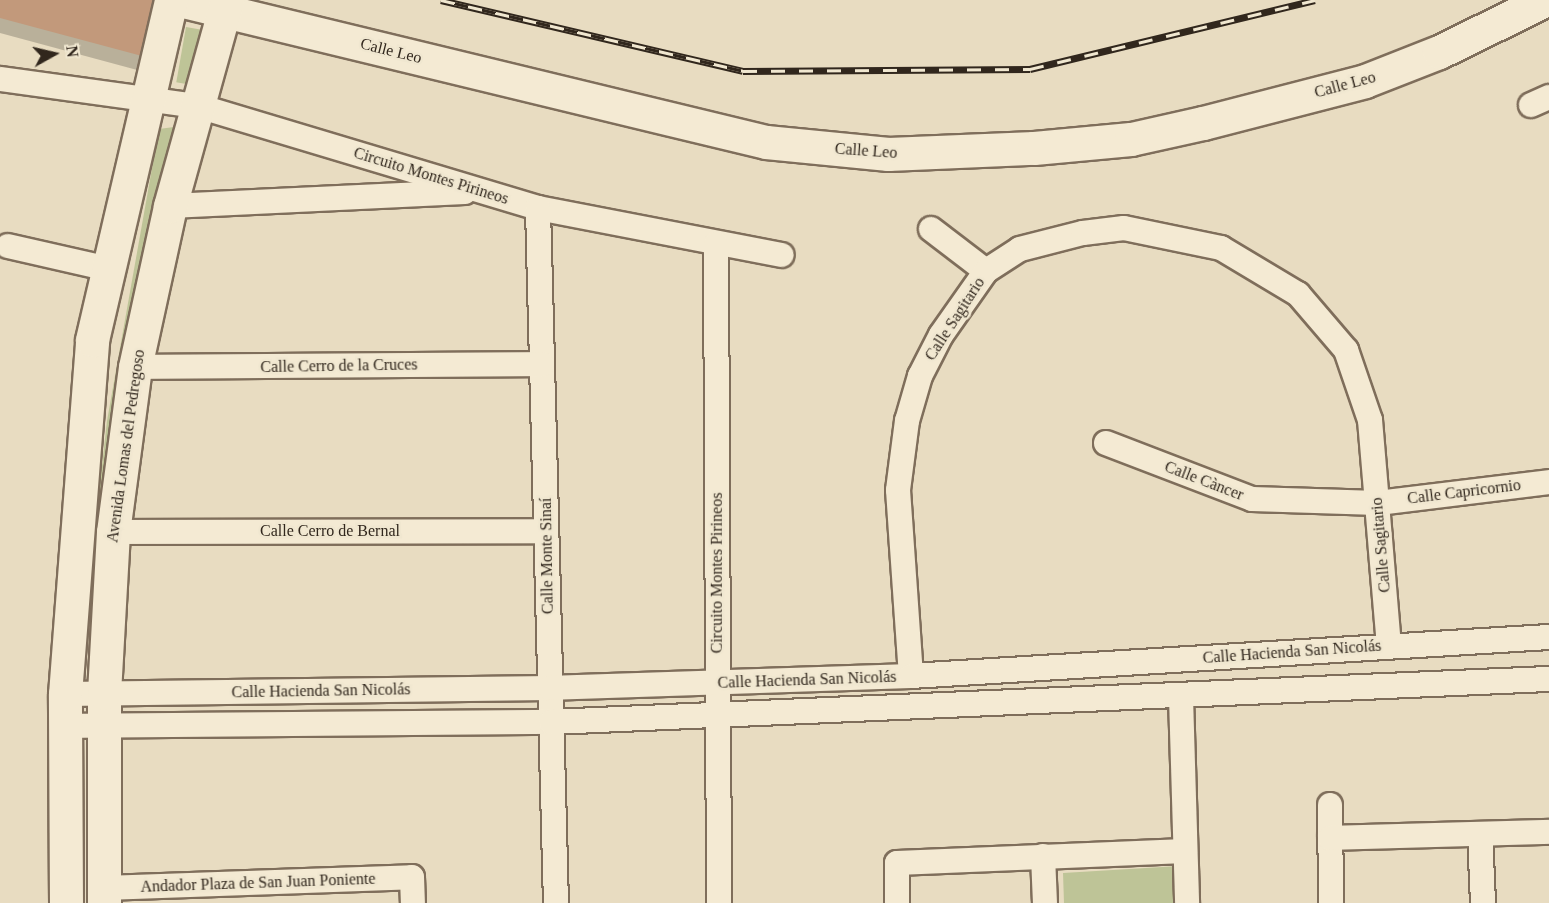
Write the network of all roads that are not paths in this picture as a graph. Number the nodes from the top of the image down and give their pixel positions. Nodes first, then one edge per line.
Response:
1 (171, 0) edge
2 (179, 0) edge
3 (1545, 0) edge
4 (226, 5) edge
5 (0, 79) edge
6 (150, 102) junction
7 (198, 106) junction
8 (482, 191) junction
9 (170, 206) junction
10 (538, 208) junction
11 (932, 229) dead end
12 (716, 244) junction
13 (8, 246) dead end
14 (782, 255) dead end
15 (109, 269) junction
16 (986, 271) junction
17 (542, 364) junction
18 (135, 367) junction
19 (1106, 443) dead end
20 (1549, 482) edge
21 (1378, 503) junction
22 (546, 531) junction
23 (113, 532) junction
24 (1549, 637) edge
25 (1389, 645) junction
26 (911, 676) junction
27 (1549, 679) edge
28 (718, 683) junction
29 (550, 688) junction
30 (334, 691) junction
31 (1182, 697) junction
32 (104, 709) junction
33 (65, 710) junction
34 (718, 715) junction
35 (551, 722) junction
36 (336, 723) junction
37 (1329, 805) dead end
38 (1549, 832) edge
39 (1480, 834) junction
40 (1330, 838) junction
41 (1185, 851) junction
42 (1044, 856) junction
43 (104, 896) edge
44 (66, 903) edge
45 (413, 903) edge
46 (556, 903) edge
47 (719, 903) edge
48 (897, 903) edge
49 (1046, 903) edge
50 (1187, 903) edge
51 (1331, 903) edge
52 (1483, 903) edge

1 - 6 street
2 - 4 street, Calle Leo
3 - 4 street, Calle Leo
4 - 7 street, Avenida Lomas del Pedregoso
5 - 6 street, Circuito Montes Pirineos
6 - 7 street, Circuito Montes Pirineos
6 - 15 street
7 - 8 street, Circuito Montes Pirineos
7 - 9 street, Avenida Lomas del Pedregoso
8 - 9 street
8 - 10 street, Circuito Montes Pirineos
9 - 18 street, Avenida Lomas del Pedregoso
10 - 12 street, Circuito Montes Pirineos
10 - 17 street, Calle Monte Sinaí
11 - 16 street
12 - 14 street, Circuito Montes Pirineos
12 - 28 street, Circuito Montes Pirineos
13 - 15 street
15 - 33 street
16 - 21 street, Calle Sagitario
16 - 26 street, Calle Sagitario
17 - 18 street, Calle Cerro de la Cruces
17 - 22 street, Calle Monte Sinaí
18 - 23 street, Avenida Lomas del Pedregoso
19 - 21 street, Calle Càncer
20 - 21 street, Calle Capricornio
21 - 25 street, Calle Sagitario
22 - 23 street, Calle Cerro de Bernal
22 - 29 street, Calle Monte Sinaí
23 - 32 street, Avenida Lomas del Pedregoso
24 - 25 street, Calle Hacienda San Nicolás
25 - 26 street, Calle Hacienda San Nicolás
26 - 28 street, Calle Hacienda San Nicolás
27 - 31 street, Calle Hacienda San Nicolás
28 - 29 street, Calle Hacienda San Nicolás
28 - 34 street, Circuito Montes Pirineos
29 - 30 street, Calle Hacienda San Nicolás
29 - 35 street, Calle Monte Sinaí
30 - 32 street, Calle Hacienda San Nicolás
30 - 36 street
31 - 34 street, Calle Hacienda San Nicolás
31 - 41 street
32 - 33 street, Calle Hacienda San Nicolás
32 - 36 street, Calle Hacienda San Nicolás
32 - 43 street, Avenida Lomas del Pedregoso
33 - 44 street
34 - 35 street, Calle Hacienda San Nicolás
34 - 47 street, Circuito Montes Pirineos
35 - 36 street, Calle Hacienda San Nicolás
35 - 46 street, Calle Monte Sinaí
37 - 40 street
38 - 39 street
39 - 40 street
39 - 52 street
40 - 51 street
41 - 42 street
41 - 50 street
42 - 48 street
42 - 49 street
43 - 45 street, Andador Plaza de San Juan Poniente

